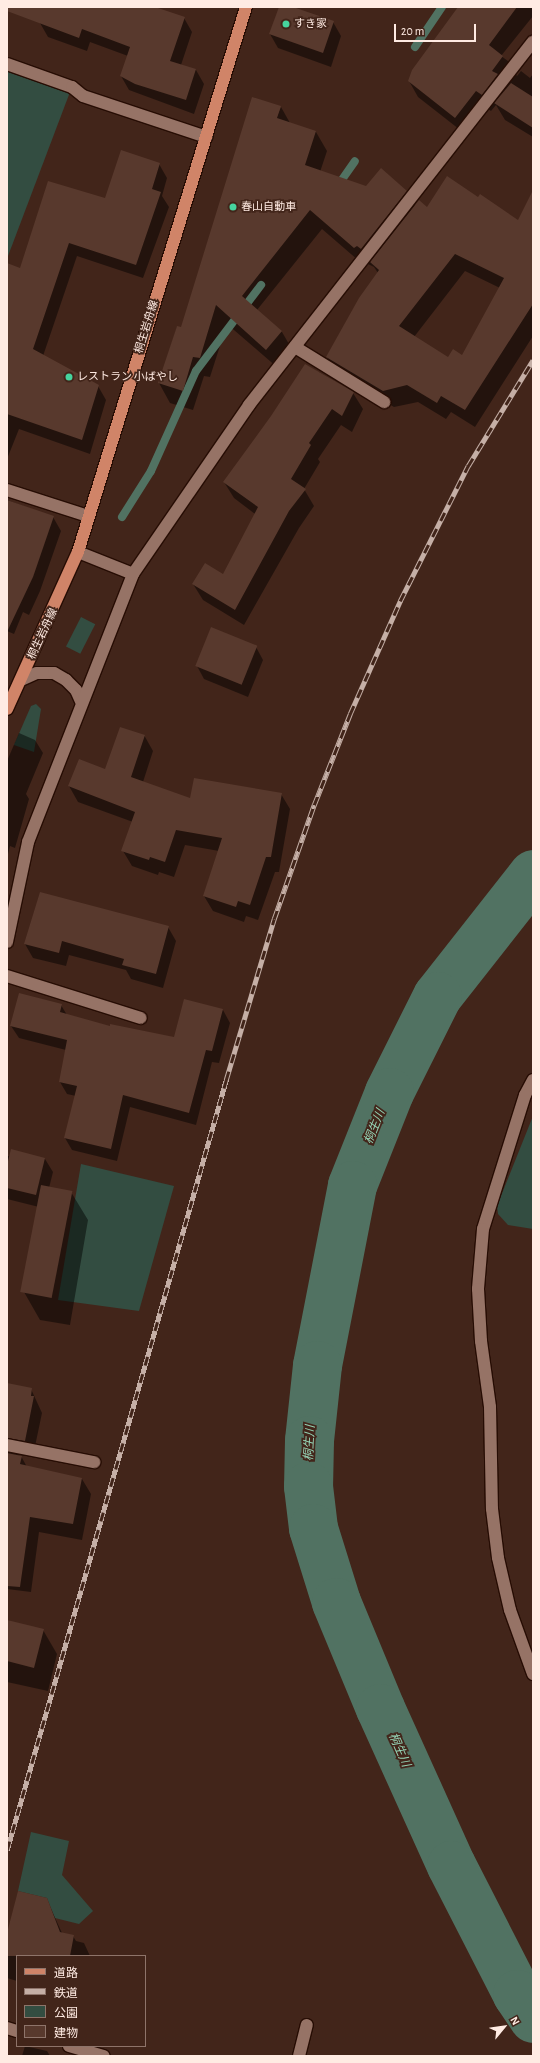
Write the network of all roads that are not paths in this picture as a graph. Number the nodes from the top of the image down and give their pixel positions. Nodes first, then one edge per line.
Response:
1 (246, 7) edge
2 (533, 42) edge
3 (7, 64) edge
4 (206, 137) junction
5 (295, 347) junction
6 (384, 402) dead end
7 (7, 490) edge
8 (88, 516) junction
9 (78, 552) junction
10 (133, 574) junction
11 (21, 680) junction
12 (81, 701) junction
13 (7, 709) edge
14 (7, 942) edge
15 (7, 976) edge
16 (142, 1018) dead end
17 (533, 1080) edge
18 (7, 1445) edge
19 (94, 1462) dead end
20 (533, 1674) edge
21 (307, 2025) dead end
22 (72, 2047) edge
23 (104, 2056) edge
24 (299, 2056) edge

1 - 4 main road, 桐生岩舟線
2 - 5 street
3 - 4 street
4 - 8 main road, 桐生岩舟線
5 - 6 street
5 - 10 street
7 - 8 street
8 - 9 main road, 桐生岩舟線
9 - 10 street
9 - 11 main road, 桐生岩舟線
10 - 12 street
11 - 12 street
11 - 13 main road, 桐生岩舟線
12 - 14 street
15 - 16 street
17 - 20 street
18 - 19 street
21 - 24 street
22 - 23 street

